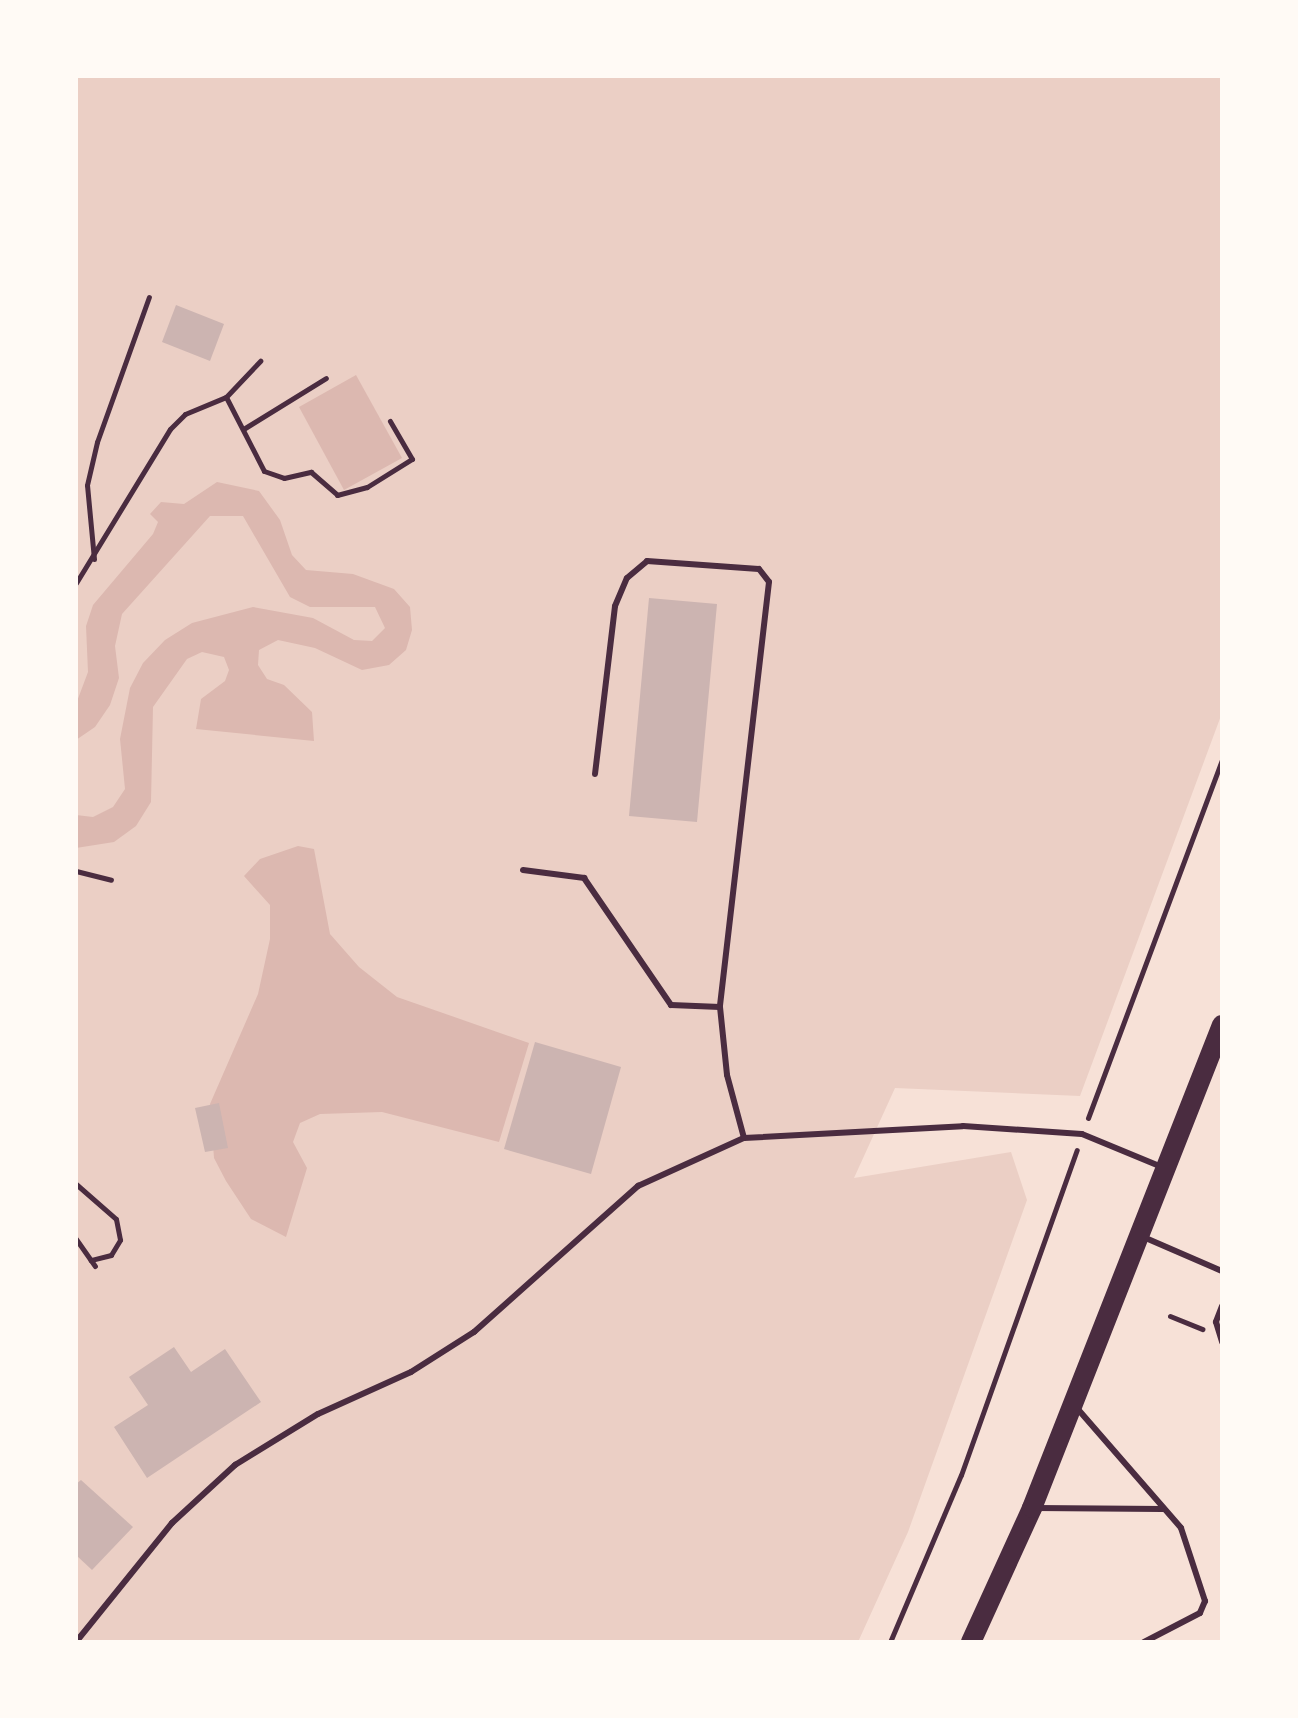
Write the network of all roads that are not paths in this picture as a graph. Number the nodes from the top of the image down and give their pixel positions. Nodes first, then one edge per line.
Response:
1 (595, 774) dead end
2 (523, 870) dead end
3 (720, 1007) junction
4 (1222, 1025) edge
5 (744, 1138) junction
6 (1166, 1168) junction
7 (1139, 1235) junction
8 (1222, 1271) edge
9 (1222, 1306) edge
10 (1221, 1339) edge
11 (1074, 1404) junction
12 (1032, 1508) junction
13 (1162, 1509) junction
14 (76, 1642) edge
15 (971, 1642) edge
16 (1144, 1642) edge

1 - 3 lane
2 - 3 lane
3 - 5 lane
4 - 6 main road
5 - 6 lane
5 - 14 lane
6 - 7 main road
7 - 8 lane
7 - 11 main road
9 - 10 lane
11 - 12 main road
11 - 13 lane
12 - 13 lane
12 - 15 main road
13 - 16 lane

